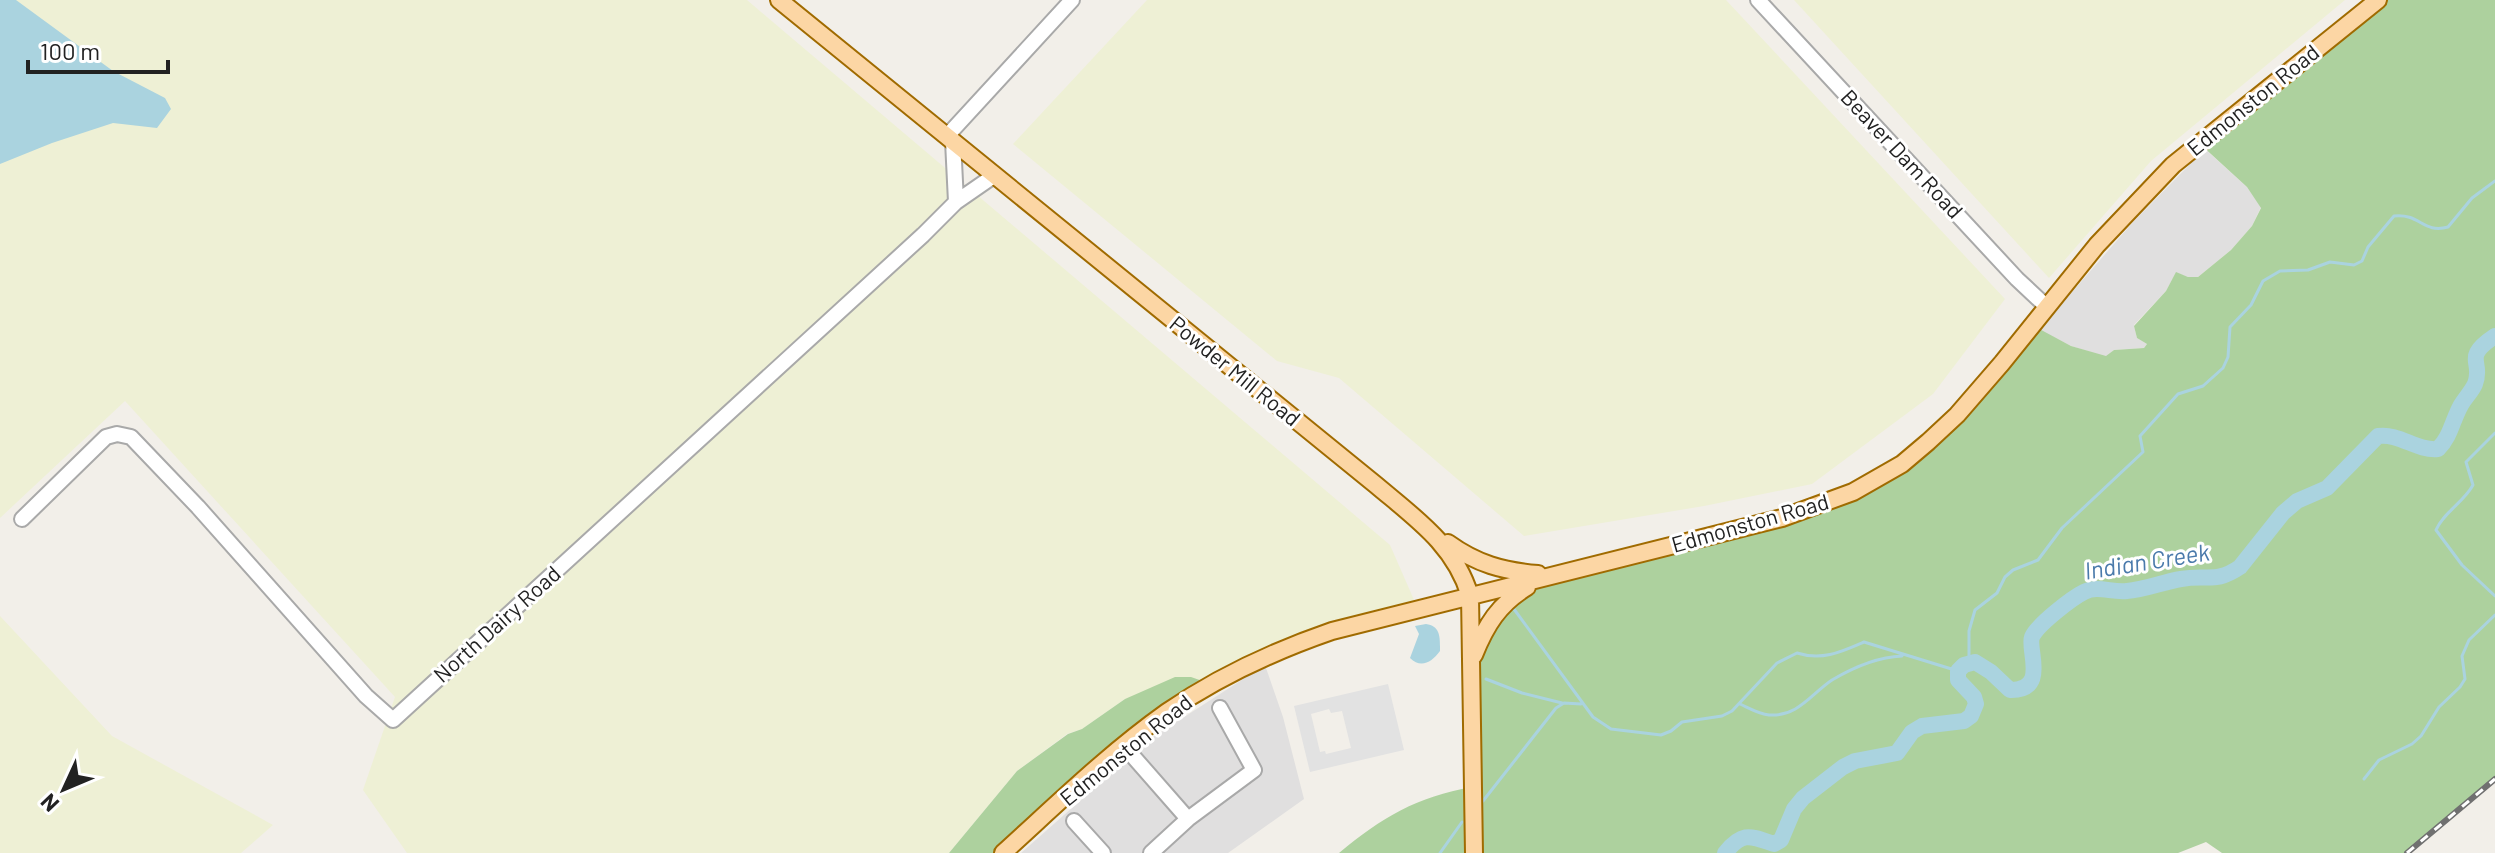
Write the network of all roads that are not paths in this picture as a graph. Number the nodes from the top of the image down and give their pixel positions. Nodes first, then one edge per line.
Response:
1 (779, 0) edge
2 (1072, 0) edge
3 (1758, 0) edge
4 (2378, 0) edge
5 (950, 139) junction
6 (995, 175) junction
7 (956, 202) junction
8 (2047, 307) junction
9 (22, 519) dead end
10 (1432, 533) junction
11 (1547, 575) junction
12 (1470, 596) junction
13 (1471, 660) junction
14 (1220, 708) dead end
15 (1124, 746) junction
16 (1188, 819) junction
17 (1074, 821) dead end
18 (1003, 853) edge
19 (1103, 853) edge
20 (1151, 853) edge
21 (1474, 853) edge

1 - 5 main road, Powder Mill Road
2 - 5 street
3 - 8 street, Beaver Dam Road
4 - 8 main road, Edmonston Road
5 - 6 main road, Powder Mill Road
5 - 7 street
6 - 7 street, North Dairy Road
6 - 10 main road, Powder Mill Road
7 - 9 street, North Dairy Road
8 - 11 main road, Edmonston Road
10 - 11 main road
10 - 12 main road, Powder Mill Road
11 - 12 main road, Edmonston Road
11 - 13 main road
12 - 13 main road, Powder Mill Road
12 - 15 main road, Edmonston Road
13 - 21 main road, Powder Mill Road
14 - 16 street
15 - 16 street
15 - 18 main road, Edmonston Road
16 - 20 street
17 - 19 street

